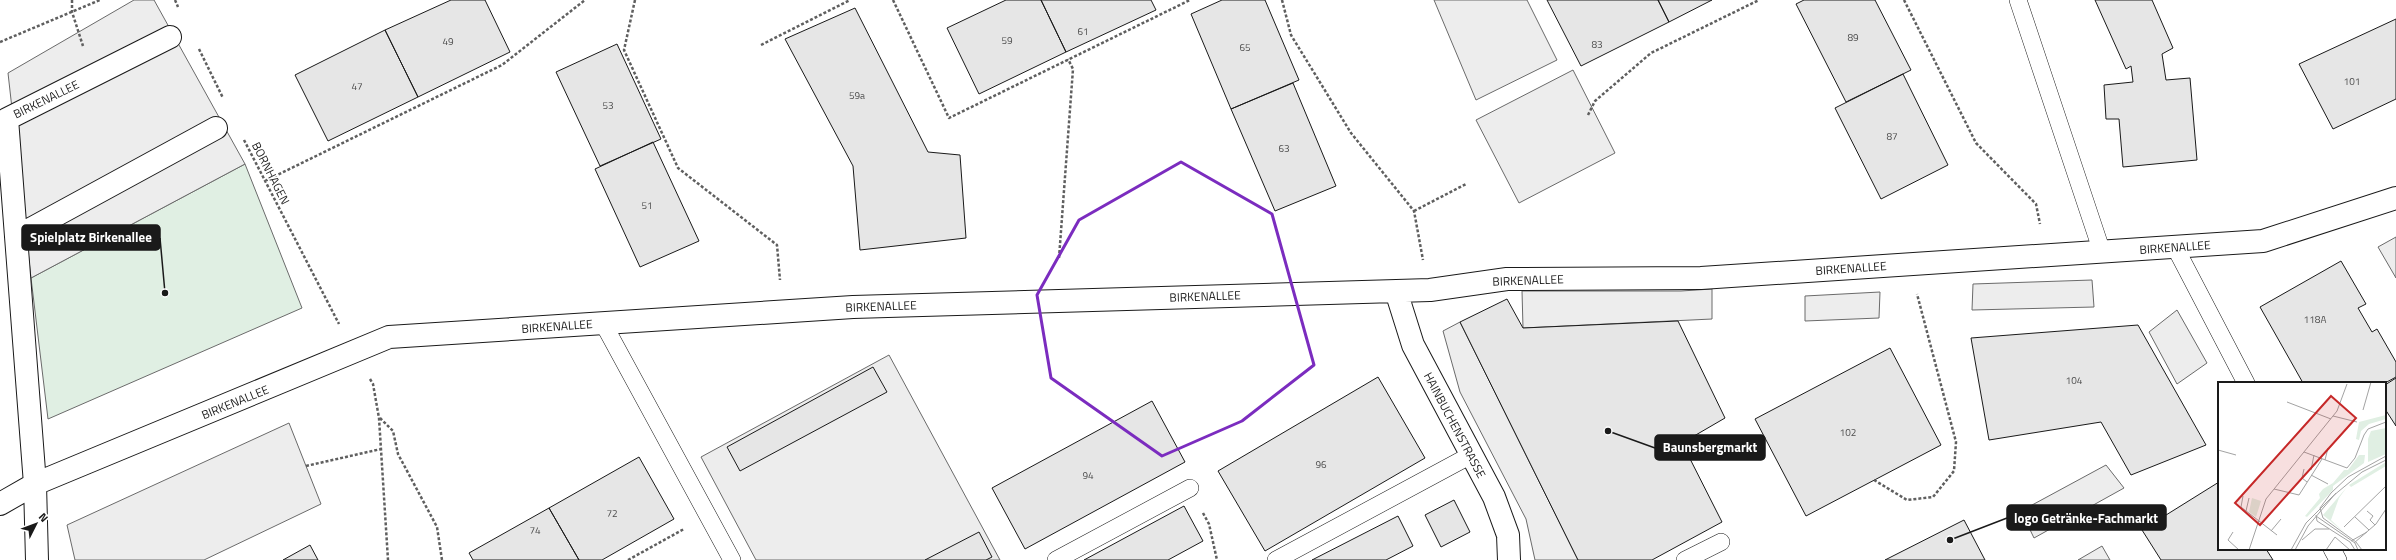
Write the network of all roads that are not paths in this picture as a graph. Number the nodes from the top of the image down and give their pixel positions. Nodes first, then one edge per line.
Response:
1 (2018, 0) edge
2 (170, 37) dead end
3 (216, 128) dead end
4 (2396, 198) edge
5 (16, 237) junction
6 (2175, 247) junction
7 (2102, 252) junction
8 (1396, 291) junction
9 (603, 323) junction
10 (2245, 382) edge
11 (1471, 455) junction
12 (35, 484) junction
13 (1190, 488) dead end
14 (0, 504) edge
15 (1721, 542) dead end
16 (2333, 550) edge
17 (37, 560) edge
18 (732, 560) edge
19 (1056, 560) edge
20 (1276, 560) edge
21 (1509, 560) edge
22 (1685, 560) edge
23 (2338, 560) edge

1 - 7 lane
2 - 5 street, BIRKENALLEE
3 - 5 street
4 - 6 street, BIRKENALLEE
5 - 12 street, BIRKENALLEE
6 - 7 street, BIRKENALLEE
6 - 10 lane
7 - 8 street, BIRKENALLEE
8 - 9 street, BIRKENALLEE
8 - 11 street, HAINBUCHENSTRASSE
9 - 12 street, BIRKENALLEE
9 - 18 lane
11 - 20 lane
11 - 21 street, HAINBUCHENSTRASSE
12 - 14 street, BIRKENALLEE
12 - 17 street, BIRKENALLEE
13 - 19 lane
15 - 22 lane
16 - 23 lane

